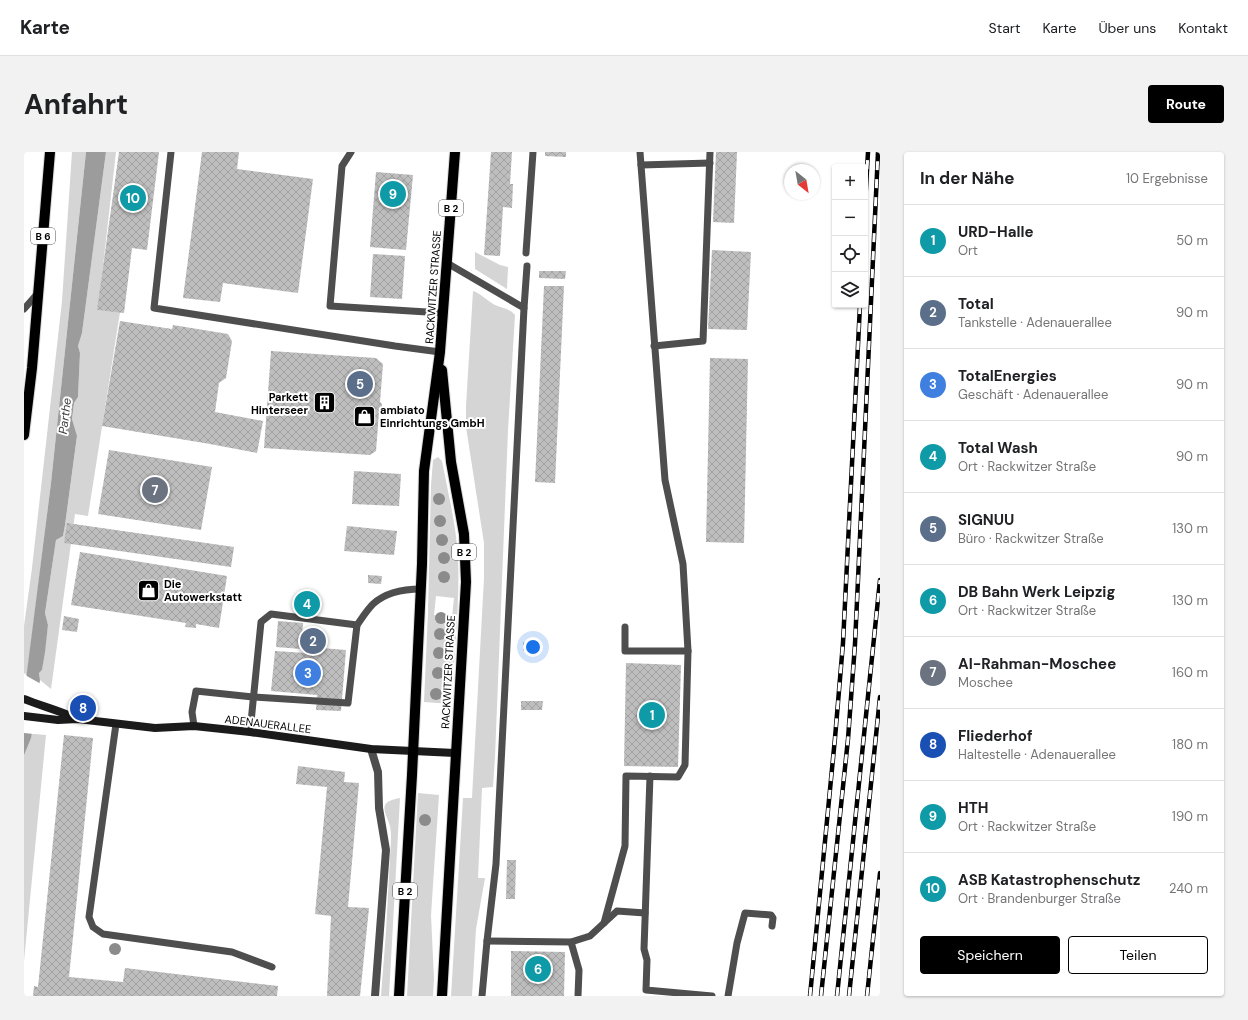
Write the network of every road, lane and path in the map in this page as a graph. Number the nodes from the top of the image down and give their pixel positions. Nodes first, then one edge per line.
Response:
1 (50, 152) edge
2 (171, 152) edge
3 (351, 152) edge
4 (455, 152) edge
5 (533, 152) edge
6 (640, 152) edge
7 (710, 152) edge
8 (710, 163) junction
9 (641, 165) junction
10 (526, 253) dead end
11 (447, 263) junction
12 (527, 266) dead end
13 (38, 293) junction
14 (524, 308) junction
15 (24, 309) edge
16 (443, 313) junction
17 (654, 346) junction
18 (440, 352) junction
19 (28, 365) edge
20 (24, 435) edge
21 (421, 589) junction
22 (357, 625) junction
23 (625, 627) dead end
24 (688, 651) junction
25 (253, 697) junction
26 (24, 699) edge
27 (24, 716) edge
28 (78, 719) junction
29 (116, 724) junction
30 (194, 726) junction
31 (250, 732) junction
32 (371, 749) junction
33 (413, 751) junction
34 (455, 753) junction
35 (650, 776) junction
36 (645, 913) junction
37 (604, 923) junction
38 (772, 926) dead end
39 (487, 941) junction
40 (571, 942) junction
41 (272, 967) dead end
42 (375, 996) edge
43 (399, 996) edge
44 (442, 996) edge
45 (482, 996) edge
46 (578, 996) edge
47 (712, 996) edge
48 (728, 996) edge

1 - 13 main road, B 6
2 - 18 lane
3 - 16 lane
4 - 11 main road, RACKWITZER STRASSE / B 2
5 - 10 lane
6 - 9 lane
7 - 8 lane
8 - 9 lane
8 - 17 lane
9 - 17 lane
11 - 14 lane
11 - 16 main road, RACKWITZER STRASSE / B 2
12 - 14 lane
13 - 15 lane
13 - 19 main road, B 6
14 - 39 lane
16 - 18 main road, RACKWITZER STRASSE / B 2
17 - 24 lane
18 - 21 main road, RACKWITZER STRASSE / B 2
18 - 34 main road, RACKWITZER STRASSE / B 2
19 - 20 main road, B 6
21 - 22 lane
21 - 33 main road, RACKWITZER STRASSE / B 2
22 - 25 lane
22 - 25 lane
23 - 24 lane
24 - 35 lane
25 - 30 lane
25 - 31 lane
26 - 28 main road, ADENAUERALLEE
27 - 28 main road, ADENAUERALLEE
28 - 29 main road, ADENAUERALLEE
29 - 30 main road, ADENAUERALLEE
29 - 41 lane
30 - 31 main road, ADENAUERALLEE
31 - 32 main road, ADENAUERALLEE
32 - 33 main road, ADENAUERALLEE
32 - 42 street
33 - 34 main road, ADENAUERALLEE
33 - 43 main road, RACKWITZER STRASSE / B 2
34 - 44 main road, RACKWITZER STRASSE / B 2
35 - 36 lane
35 - 37 lane
36 - 37 lane
36 - 47 lane
37 - 40 lane
38 - 48 lane
39 - 40 lane
39 - 45 lane
40 - 46 lane

